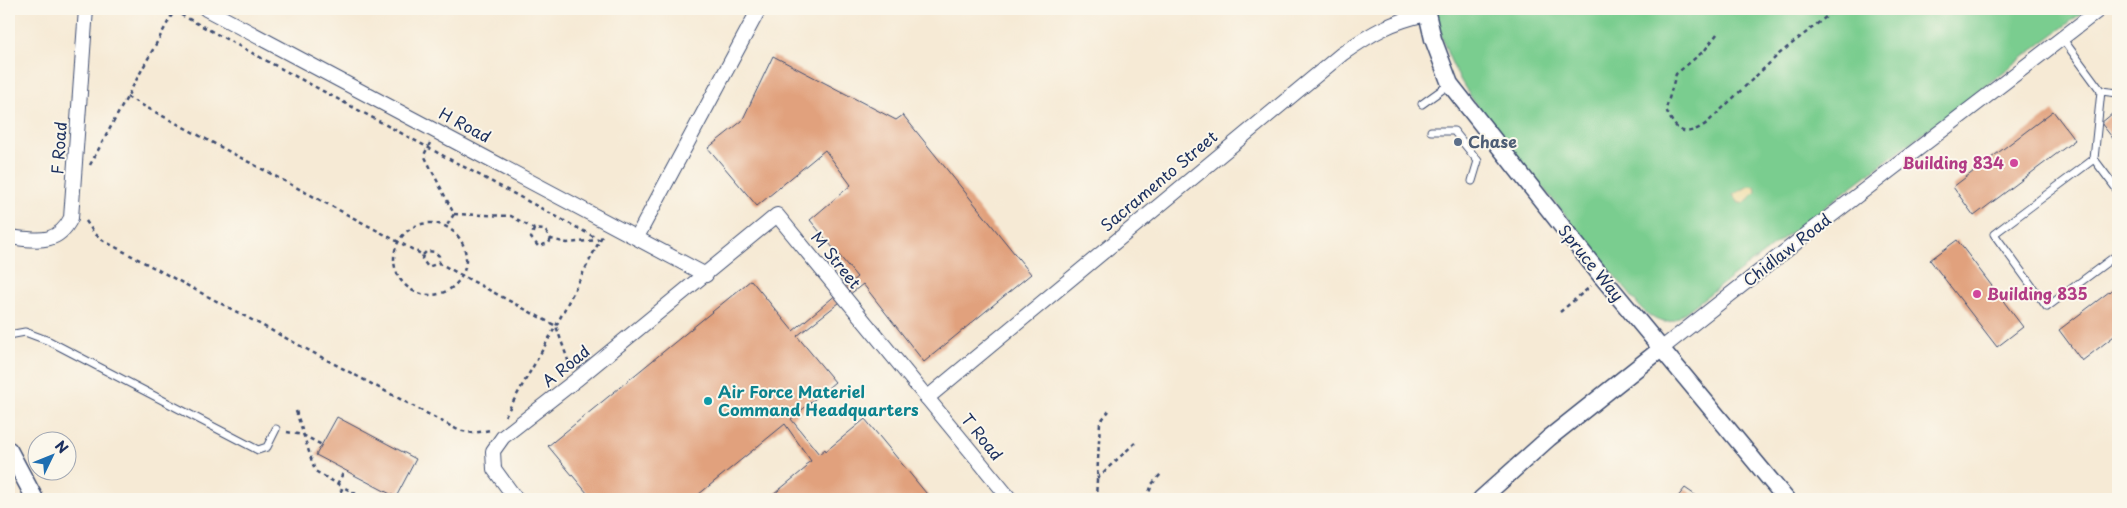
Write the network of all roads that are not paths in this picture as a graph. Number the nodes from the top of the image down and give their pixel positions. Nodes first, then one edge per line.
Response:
1 (86, 9) edge
2 (206, 9) edge
3 (759, 9) edge
4 (2100, 9) edge
5 (1426, 11) edge
6 (2062, 38) junction
7 (1450, 84) junction
8 (2101, 91) junction
9 (2118, 93) edge
10 (1422, 104) dead end
11 (1431, 131) dead end
12 (2094, 159) junction
13 (1472, 181) dead end
14 (2118, 191) edge
15 (9, 237) edge
16 (637, 237) junction
17 (2118, 254) edge
18 (706, 274) junction
19 (9, 335) edge
20 (1660, 349) junction
21 (927, 398) junction
22 (276, 429) dead end
23 (9, 450) edge
24 (35, 499) edge
25 (516, 499) edge
26 (1010, 499) edge
27 (1481, 499) edge
28 (1786, 499) edge

1 - 15 street, F Road
2 - 16 street, H Road
3 - 16 street
4 - 6 street, Chidlaw Road
5 - 7 street, Spruce Way
5 - 21 street, Sacramento Street
6 - 8 lane
6 - 20 street, Chidlaw Road
7 - 10 lane
7 - 20 street, Spruce Way
8 - 9 lane
8 - 12 lane
11 - 13 lane
12 - 14 lane
12 - 17 lane
16 - 18 street, H Road
18 - 21 street, M Street
18 - 25 street, A Road
19 - 22 lane
20 - 27 street, Chidlaw Road
20 - 28 street, Spruce Way
21 - 26 street, T Road
23 - 24 street

